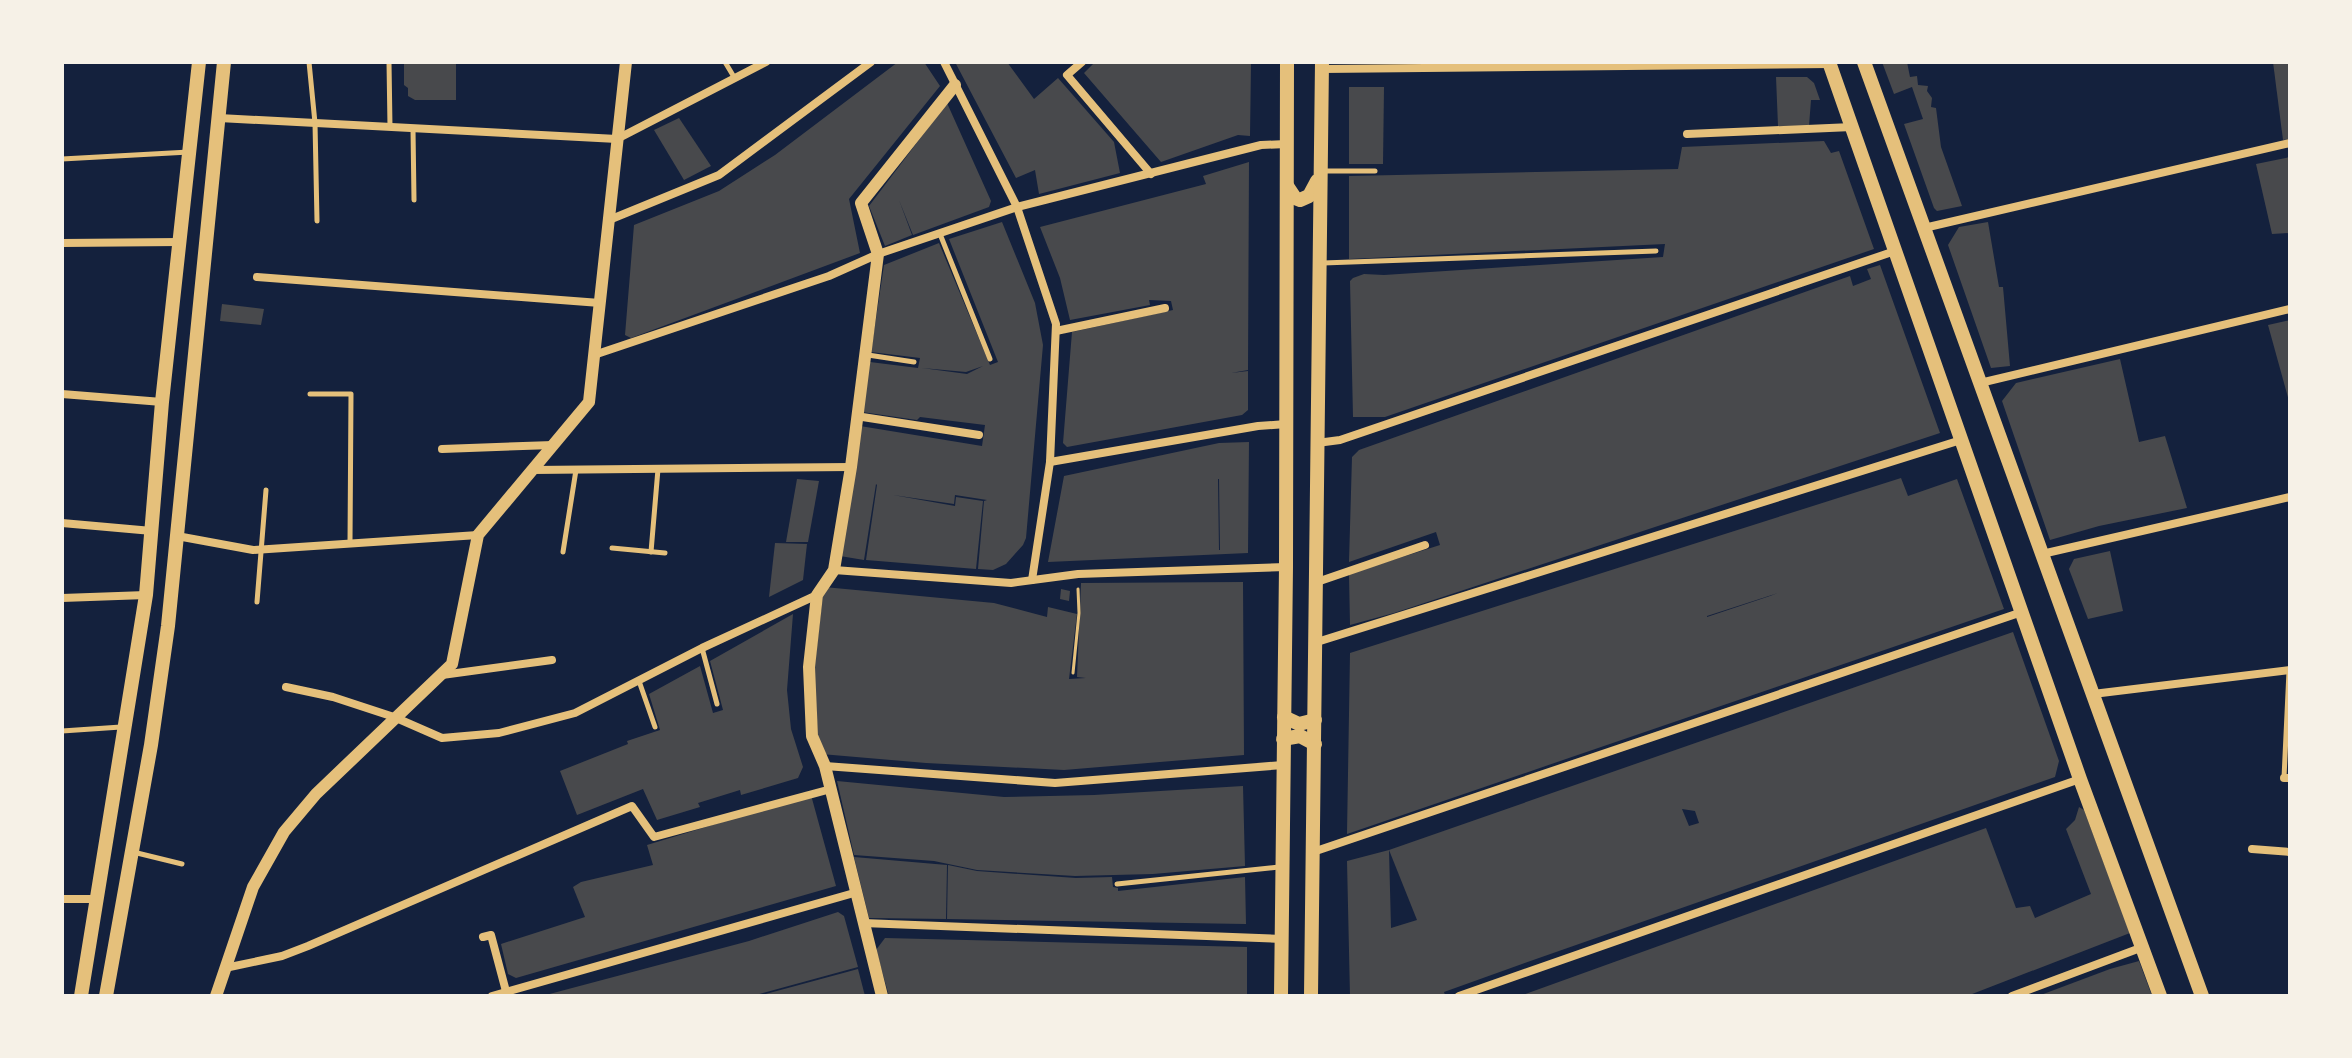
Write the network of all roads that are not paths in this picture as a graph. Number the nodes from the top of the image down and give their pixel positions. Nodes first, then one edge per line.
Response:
1 (199, 62) edge
2 (224, 62) edge
3 (309, 62) edge
4 (389, 62) edge
5 (626, 62) edge
6 (725, 62) edge
7 (766, 62) edge
8 (871, 62) edge
9 (944, 62) edge
10 (1082, 62) edge
11 (1287, 62) edge
12 (1864, 62) edge
13 (1830, 63) edge
14 (1322, 66) edge
15 (735, 78) junction
16 (955, 85) junction
17 (219, 118) junction
18 (315, 123) junction
19 (390, 127) junction
20 (1852, 127) junction
21 (413, 128) junction
22 (1687, 134) dead end
23 (617, 139) junction
24 (2290, 143) edge
25 (1286, 144) junction
26 (190, 152) junction
27 (62, 159) edge
28 (1375, 171) dead end
29 (1320, 173) junction
30 (1151, 174) junction
31 (1287, 186) junction
32 (414, 200) dead end
33 (1017, 207) junction
34 (609, 220) junction
35 (317, 221) dead end
36 (1924, 228) junction
37 (940, 233) junction
38 (180, 242) junction
39 (62, 243) edge
40 (1656, 251) dead end
41 (1895, 251) junction
42 (878, 254) junction
43 (1318, 264) junction
44 (257, 277) dead end
45 (600, 303) junction
46 (1165, 308) dead end
47 (2290, 309) edge
48 (1056, 331) junction
49 (864, 354) junction
50 (594, 355) junction
51 (990, 359) dead end
52 (914, 362) dead end
53 (1980, 383) junction
54 (62, 394) edge
55 (310, 394) dead end
56 (162, 402) junction
57 (856, 416) junction
58 (1286, 424) junction
59 (979, 435) dead end
60 (1961, 440) junction
61 (1316, 443) junction
62 (553, 445) junction
63 (442, 449) dead end
64 (1050, 462) junction
65 (851, 467) junction
66 (658, 469) junction
67 (532, 470) junction
68 (576, 470) junction
69 (266, 490) dead end
70 (2290, 497) edge
71 (62, 523) edge
72 (153, 531) junction
73 (478, 535) junction
74 (177, 536) junction
75 (350, 543) junction
76 (1425, 545) dead end
77 (612, 548) dead end
78 (261, 549) junction
79 (563, 552) dead end
80 (651, 552) junction
81 (665, 553) dead end
82 (2042, 554) junction
83 (1286, 567) junction
84 (834, 570) junction
85 (1032, 580) junction
86 (1317, 582) junction
87 (146, 595) junction
88 (817, 595) junction
89 (62, 598) edge
90 (257, 602) dead end
91 (2022, 612) junction
92 (1317, 642) junction
93 (702, 648) junction
94 (552, 660) dead end
95 (2290, 670) edge
96 (442, 675) junction
97 (639, 681) junction
98 (286, 687) dead end
99 (2093, 694) junction
100 (717, 704) dead end
101 (394, 717) junction
102 (1284, 717) junction
103 (1315, 720) junction
104 (126, 727) junction
105 (655, 727) dead end
106 (62, 731) edge
107 (1283, 739) junction
108 (1315, 744) junction
109 (1283, 765) junction
110 (825, 766) junction
111 (2287, 778) edge
112 (2080, 779) junction
113 (831, 789) junction
114 (2252, 849) dead end
115 (132, 852) junction
116 (1313, 852) junction
117 (2290, 852) edge
118 (182, 864) dead end
119 (1281, 867) junction
120 (1117, 884) dead end
121 (854, 893) junction
122 (62, 899) edge
123 (97, 899) junction
124 (863, 923) junction
125 (483, 937) dead end
126 (1282, 939) junction
127 (2143, 947) junction
128 (225, 968) junction
129 (507, 994) edge
130 (81, 996) edge
131 (106, 996) edge
132 (216, 996) edge
133 (492, 996) edge
134 (882, 996) edge
135 (1281, 996) edge
136 (1311, 996) edge
137 (1459, 996) edge
138 (2012, 996) edge
139 (2160, 996) edge
140 (2202, 996) edge

1 - 26 main road
2 - 17 main road
3 - 18 lane
4 - 19 lane
5 - 23 street
6 - 15 lane
7 - 15 street
8 - 34 street
9 - 16 street
10 - 30 street
11 - 25 main road
12 - 36 main road
13 - 14 street
13 - 20 main road
14 - 29 main road
15 - 23 street
16 - 33 street
16 - 42 street
17 - 18 street
17 - 74 main road
18 - 19 street
18 - 35 lane
19 - 21 street
20 - 22 street
20 - 41 main road
21 - 23 street
21 - 32 lane
23 - 34 street
24 - 36 street
25 - 30 street
25 - 31 main road
26 - 27 lane
26 - 38 main road
28 - 29 lane
29 - 31 main road
29 - 43 main road
30 - 33 street
31 - 58 main road
33 - 37 street
33 - 48 street
34 - 45 street
36 - 53 main road
37 - 42 street
37 - 51 lane
38 - 39 street
38 - 56 main road
40 - 43 lane
41 - 60 main road
41 - 61 street
42 - 49 street
42 - 50 street
43 - 61 main road
44 - 45 street
45 - 50 street
46 - 48 street
47 - 53 street
48 - 64 street
49 - 52 lane
49 - 57 street
50 - 62 street
53 - 82 main road
54 - 56 street
55 - 75 lane
56 - 72 main road
57 - 59 street
57 - 65 street
58 - 64 street
58 - 83 main road
60 - 91 main road
60 - 92 street
61 - 86 main road
62 - 63 street
62 - 67 street
64 - 85 street
65 - 66 street
65 - 84 street
66 - 68 street
66 - 80 lane
67 - 68 street
67 - 73 street
68 - 79 lane
69 - 78 lane
70 - 82 street
71 - 72 street
72 - 87 main road
73 - 75 street
73 - 96 street
74 - 78 street
74 - 115 main road
75 - 78 street
76 - 86 street
77 - 80 lane
78 - 90 lane
80 - 81 lane
82 - 99 main road
83 - 85 street
83 - 102 main road
84 - 85 street
84 - 88 street
86 - 92 main road
87 - 89 street
87 - 104 main road
88 - 93 street
88 - 110 street
91 - 112 main road
91 - 116 street
92 - 103 main road
93 - 97 street
93 - 100 lane
94 - 96 street
95 - 99 street
95 - 111 lane
96 - 101 street
97 - 101 street
97 - 105 lane
98 - 101 street
99 - 140 main road
101 - 128 street
102 - 103 main road
102 - 107 main road
103 - 108 main road
104 - 106 lane
104 - 123 main road
107 - 108 main road
107 - 109 main road
108 - 116 main road
109 - 110 street
109 - 119 main road
110 - 113 street
112 - 127 main road
112 - 137 street
113 - 121 street
113 - 128 street
114 - 117 street
115 - 118 lane
115 - 131 main road
116 - 136 main road
119 - 120 lane
119 - 126 main road
121 - 124 street
121 - 129 street
122 - 123 street
123 - 130 main road
124 - 126 street
124 - 134 street
125 - 129 street
126 - 135 main road
127 - 138 street
127 - 139 main road
128 - 132 street
129 - 133 street

